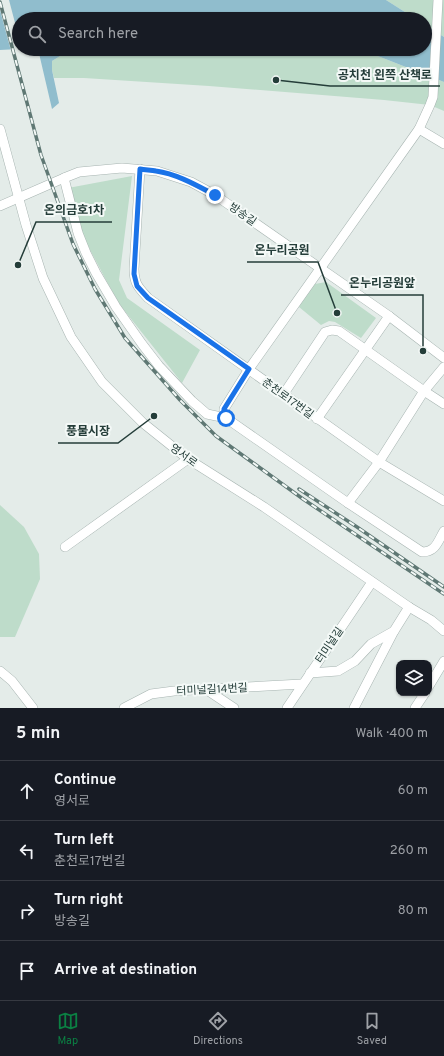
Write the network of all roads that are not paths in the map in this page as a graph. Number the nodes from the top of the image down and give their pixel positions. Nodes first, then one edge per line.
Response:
1 (438, 0) edge
2 (0, 129) edge
3 (419, 129) junction
4 (444, 144) edge
5 (140, 169) junction
6 (64, 178) junction
7 (19, 198) junction
8 (0, 206) edge
9 (321, 268) junction
10 (389, 316) junction
11 (366, 350) junction
12 (444, 358) edge
13 (444, 367) edge
14 (249, 369) junction
15 (424, 391) junction
16 (283, 395) junction
17 (444, 404) edge
18 (226, 418) junction
19 (317, 420) junction
20 (188, 459) junction
21 (379, 462) junction
22 (444, 501) edge
23 (348, 503) junction
24 (444, 531) edge
25 (65, 547) dead end
26 (372, 582) junction
27 (409, 607) junction
28 (394, 631) junction
29 (444, 631) edge
30 (444, 661) edge
31 (0, 671) edge
32 (310, 673) junction
33 (432, 681) edge
34 (302, 684) junction
35 (207, 690) junction
36 (423, 696) edge
37 (33, 708) edge
38 (127, 708) edge
39 (234, 708) edge
40 (287, 708) edge
41 (354, 708) edge
42 (415, 708) edge

1 - 3 street
2 - 7 street, 영서로
3 - 4 street
3 - 9 street
5 - 6 street, 방송길
5 - 9 street, 방송길
5 - 14 street, 춘천로17번길
6 - 7 street
6 - 18 street
7 - 8 street
7 - 20 street, 영서로
9 - 10 street, 방송길
9 - 14 street
10 - 11 street
10 - 12 street, 방송길
11 - 15 street
11 - 16 street
11 - 19 street
13 - 15 street
14 - 16 street, 춘천로17번길
14 - 18 street
15 - 17 street
15 - 21 street
16 - 19 street, 춘천로17번길
18 - 23 street
19 - 21 street, 춘천로17번길
20 - 25 street
20 - 26 street, 영서로
21 - 22 street, 춘천로17번길
21 - 23 street
23 - 24 street
26 - 27 street, 영서로
26 - 32 street, 터미널길
27 - 28 street
27 - 29 street, 영서로
28 - 32 street
28 - 41 street
30 - 33 street
31 - 37 street
32 - 34 street, 터미널길
34 - 35 street, 터미널길14번길
34 - 40 street, 터미널길
35 - 38 street, 터미널길14번길
35 - 39 street
36 - 42 street

